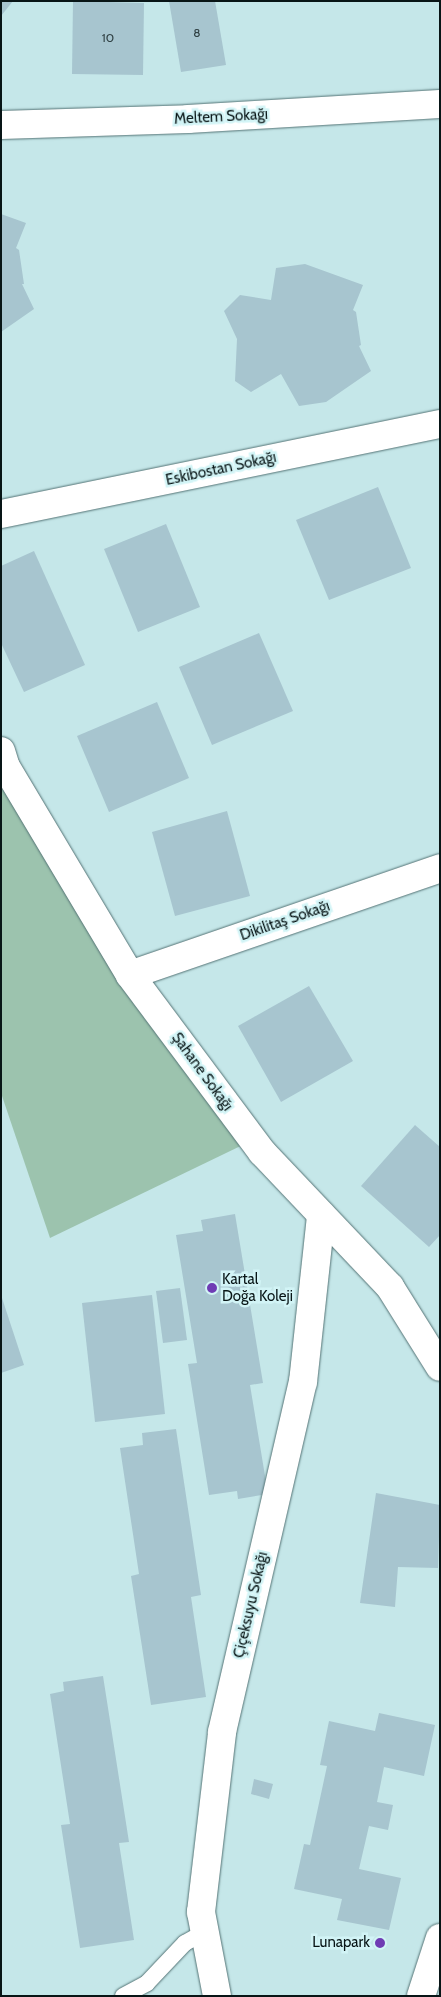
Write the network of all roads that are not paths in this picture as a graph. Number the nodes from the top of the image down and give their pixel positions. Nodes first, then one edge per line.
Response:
1 (440, 104) edge
2 (1, 125) edge
3 (440, 424) edge
4 (1, 514) edge
5 (1, 751) edge
6 (440, 868) edge
7 (130, 975) junction
8 (321, 1215) junction
9 (440, 1367) edge
10 (204, 1932) junction
11 (440, 1938) edge
12 (429, 1983) edge
13 (123, 1996) edge
14 (217, 1996) edge

1 - 2 street, Meltem Sokağı
3 - 4 street, Eskibostan Sokağı
5 - 7 street, Şahane Sokağı
6 - 7 street, Dikilitaş Sokağı
7 - 8 street, Şahane Sokağı
8 - 9 street, Şahane Sokağı
8 - 10 street, Çiçeksuyu Sokağı
10 - 13 lane
10 - 14 street, Çiçeksuyu Sokağı
11 - 12 street

